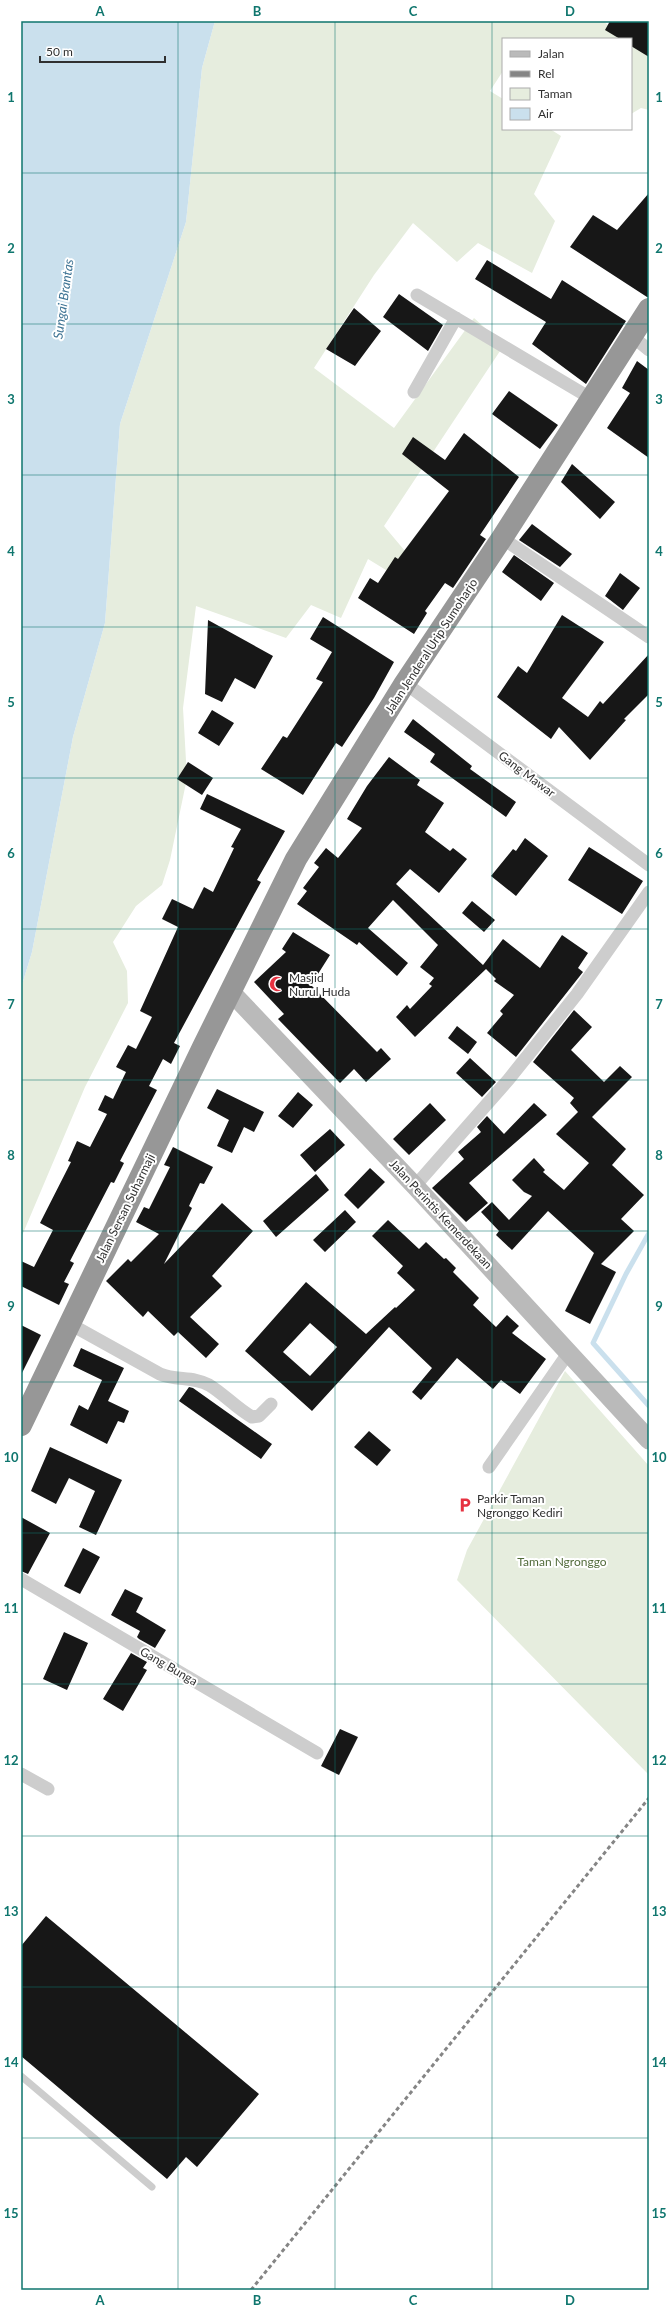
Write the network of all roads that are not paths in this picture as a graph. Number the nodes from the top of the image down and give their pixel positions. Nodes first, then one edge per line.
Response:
1 (417, 295) dead end
2 (649, 309) edge
3 (456, 318) junction
4 (632, 336) junction
5 (649, 350) edge
6 (414, 392) dead end
7 (592, 399) junction
8 (502, 538) junction
9 (649, 637) edge
10 (405, 683) junction
11 (649, 865) edge
12 (649, 892) edge
13 (230, 991) junction
14 (414, 1186) junction
15 (70, 1324) junction
16 (569, 1352) junction
17 (271, 1404) dead end
18 (21, 1425) edge
19 (649, 1440) edge
20 (489, 1467) dead end
21 (21, 1579) edge
22 (317, 1753) dead end
23 (21, 1774) edge
24 (48, 1789) dead end
25 (21, 2076) edge
26 (152, 2187) dead end

1 - 3 street
2 - 4 highway, Jalan Jenderal Urip Sumoharjo
3 - 6 street
3 - 7 street
4 - 5 street
4 - 7 highway, Jalan Jenderal Urip Sumoharjo
7 - 8 highway, Jalan Jenderal Urip Sumoharjo
8 - 9 street
8 - 10 highway, Jalan Jenderal Urip Sumoharjo
10 - 11 street, Gang Mawar
10 - 13 highway, Jalan Jenderal Urip Sumoharjo
12 - 14 street
13 - 14 main road, Jalan Perintis Kemerdekaan
13 - 15 highway, Jalan Sersan Suharmaji
14 - 16 main road, Jalan Perintis Kemerdekaan
15 - 17 street
15 - 18 highway, Jalan Sersan Suharmaji
16 - 19 main road, Jalan Perintis Kemerdekaan
16 - 20 street
21 - 22 street, Gang Bunga
23 - 24 street
25 - 26 lane

